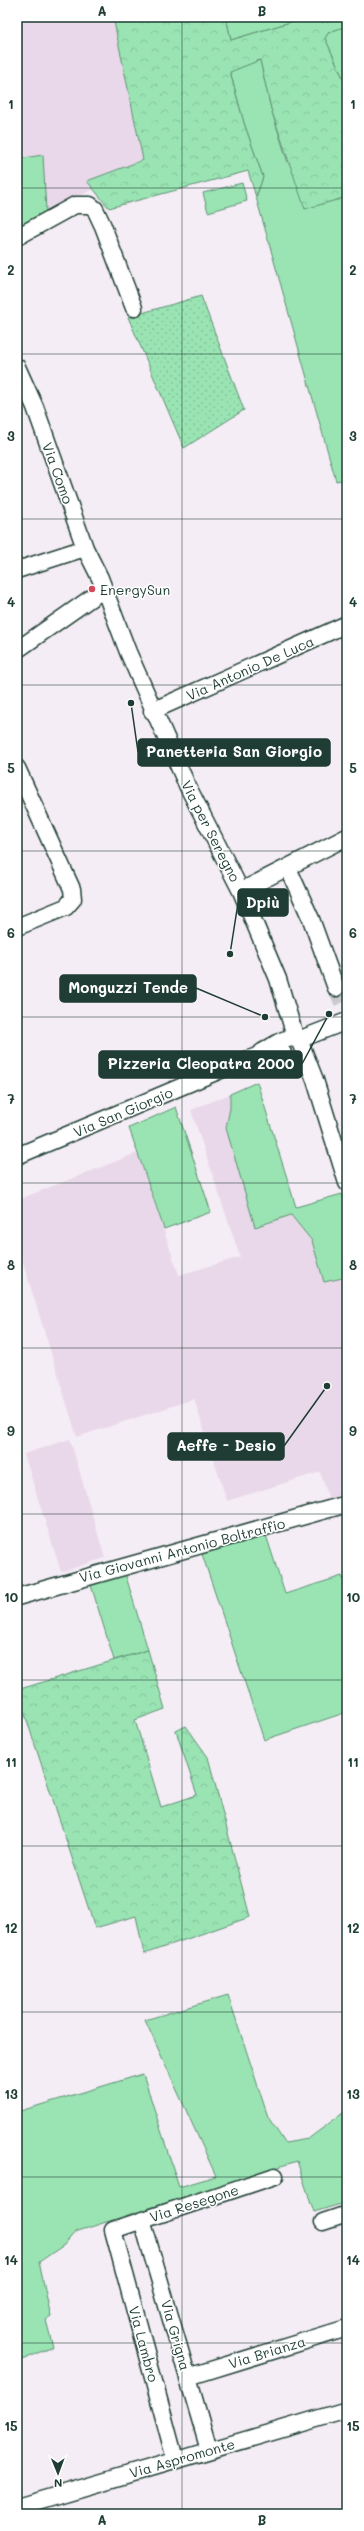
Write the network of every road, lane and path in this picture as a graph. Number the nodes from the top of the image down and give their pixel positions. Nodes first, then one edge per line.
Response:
1 (17, 237) edge
2 (134, 308) dead end
3 (17, 367) edge
4 (85, 548) junction
5 (17, 570) edge
6 (102, 584) junction
7 (347, 624) edge
8 (17, 650) edge
9 (152, 711) junction
10 (17, 768) edge
11 (347, 838) edge
12 (288, 868) junction
13 (241, 891) junction
14 (17, 927) edge
15 (336, 988) tunnel mouth
16 (346, 1016) edge
17 (292, 1045) junction
18 (17, 1156) edge
19 (347, 1184) edge
20 (347, 1504) edge
21 (17, 1597) edge
22 (275, 2176) dead end
23 (347, 2214) edge
24 (142, 2220) junction
25 (323, 2222) dead end
26 (113, 2230) joint
27 (347, 2328) edge
28 (188, 2377) junction
29 (347, 2411) edge
30 (209, 2450) junction
31 (175, 2459) junction
32 (17, 2507) edge

1 - 2 street
3 - 4 street, Via Como
4 - 5 street
4 - 6 street, Via Como
6 - 8 street
6 - 9 street, Via per Seregno
7 - 9 street, Via Antonio De Luca
9 - 13 street, Via per Seregno
10 - 14 street
11 - 12 street
12 - 13 street
12 - 15 street
13 - 17 street, Via per Seregno
16 - 17 street, Via San Giorgio
17 - 18 street, Via San Giorgio
17 - 19 street, Via per Seregno
20 - 21 street, Via Giovanni Antonio Boltraffio
22 - 24 street, Via Resegone
23 - 25 street
24 - 26 street, Via Resegone
24 - 28 street, Via Grigna
26 - 31 street, Via Lambro
27 - 28 street, Via Brianza
28 - 30 street, Via Grigna
29 - 30 street, Via Aspromonte
30 - 31 street, Via Aspromonte
31 - 32 street, Via Aspromonte

